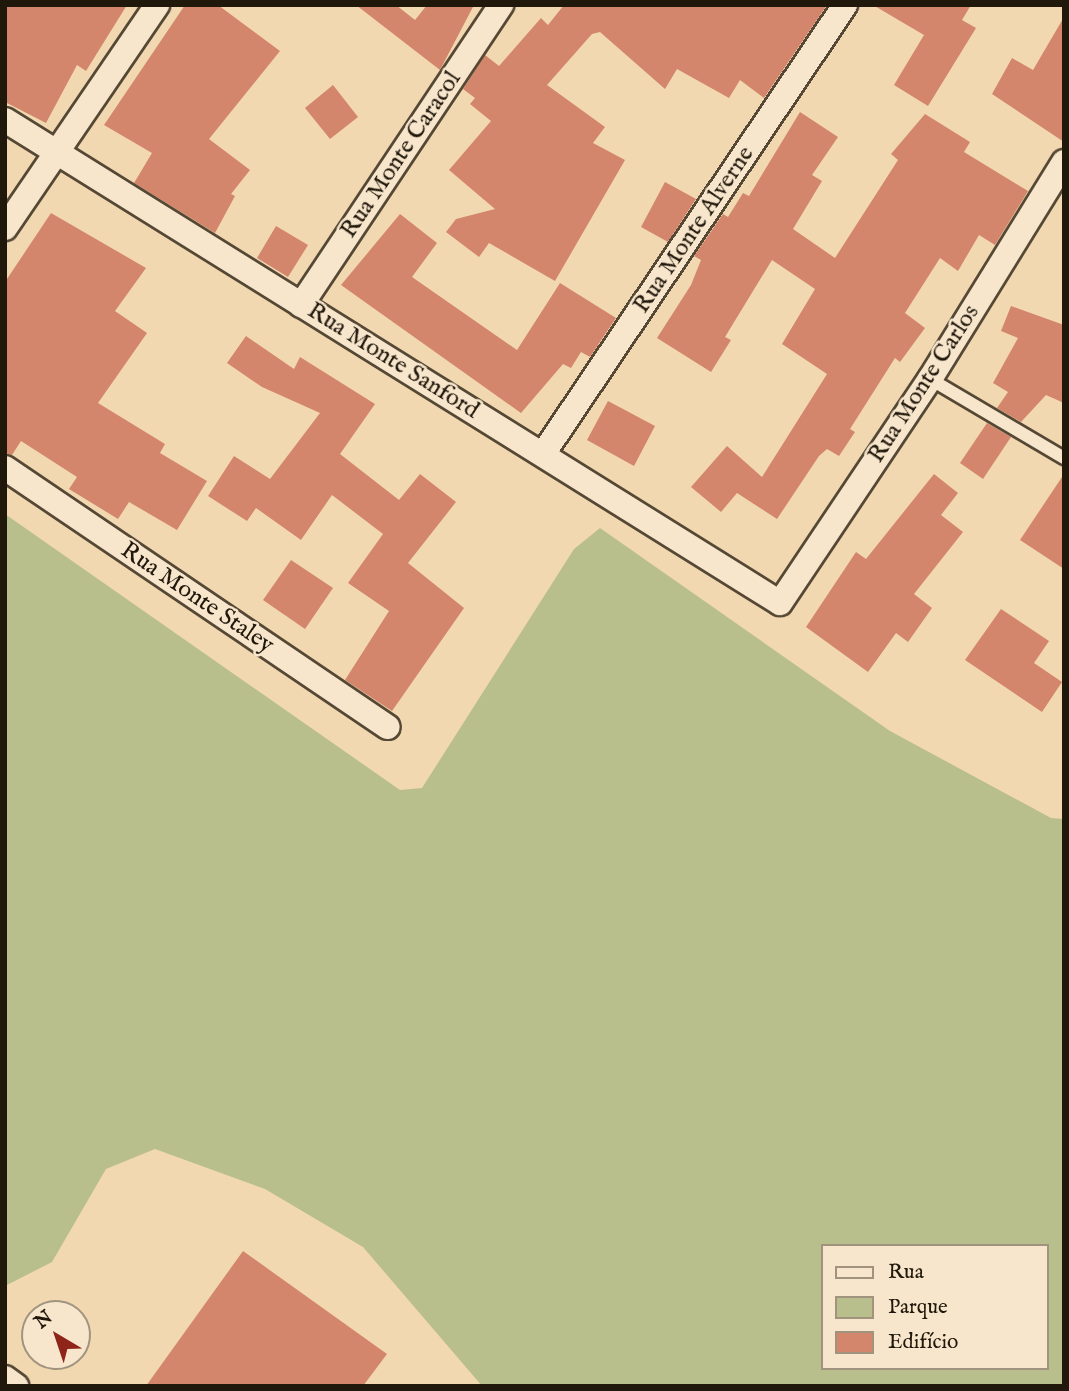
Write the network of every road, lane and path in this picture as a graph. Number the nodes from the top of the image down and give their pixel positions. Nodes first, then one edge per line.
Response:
1 (157, 5) edge
2 (501, 5) edge
3 (845, 5) edge
4 (5, 120) edge
5 (56, 153) junction
6 (1061, 170) edge
7 (5, 228) edge
8 (301, 304) junction
9 (930, 379) junction
10 (543, 454) junction
11 (1064, 458) edge
12 (5, 468) edge
13 (780, 603) joint
14 (388, 727) dead end
15 (5, 1378) edge
16 (16, 1386) edge

1 - 5 street
2 - 8 street, Rua Monte Caracol
3 - 10 street, Rua Monte Alverne
4 - 5 street, Rua Monte Sanford
5 - 7 street
5 - 8 street, Rua Monte Sanford
6 - 9 street, Rua Monte Carlos
8 - 10 street, Rua Monte Sanford
9 - 11 lane
9 - 13 street, Rua Monte Carlos
10 - 13 street, Rua Monte Sanford
12 - 14 street, Rua Monte Staley
15 - 16 street

